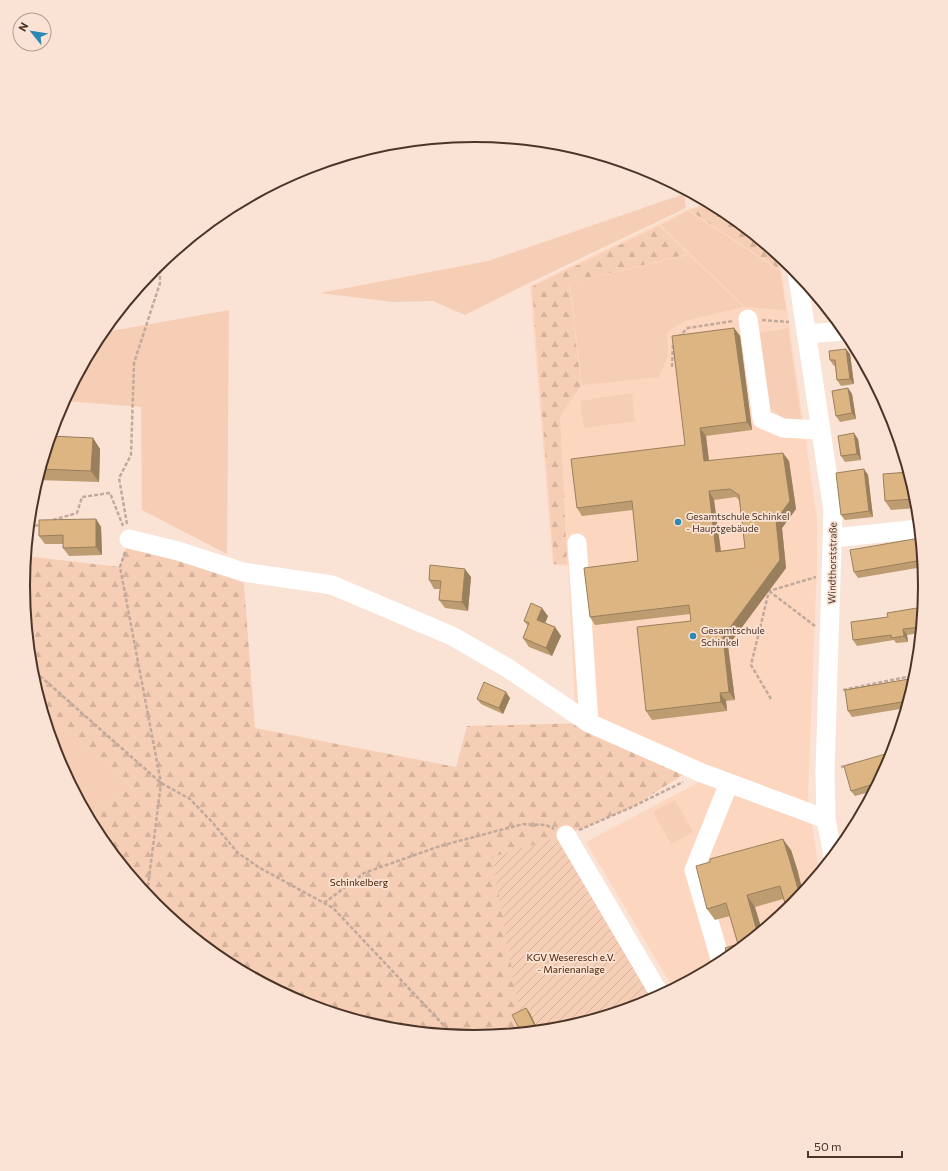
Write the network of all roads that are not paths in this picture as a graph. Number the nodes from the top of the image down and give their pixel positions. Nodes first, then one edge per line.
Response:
1 (799, 283) edge
2 (748, 319) road end
3 (805, 328) junction
4 (836, 330) edge
5 (820, 430) junction
6 (914, 530) edge
7 (833, 538) junction
8 (129, 539) road end
9 (577, 543) dead end
10 (589, 724) junction
11 (729, 783) junction
12 (826, 819) junction
13 (566, 835) road end
14 (832, 848) edge
15 (719, 956) edge
16 (657, 990) edge

1 - 3 street, Windthorststraße
2 - 5 street
3 - 4 street
3 - 5 street, Windthorststraße
5 - 7 street, Windthorststraße
6 - 7 street
7 - 12 street, Windthorststraße
8 - 10 street
9 - 10 street
10 - 11 street
11 - 12 street
11 - 15 street
12 - 14 street, Windthorststraße
13 - 16 street

